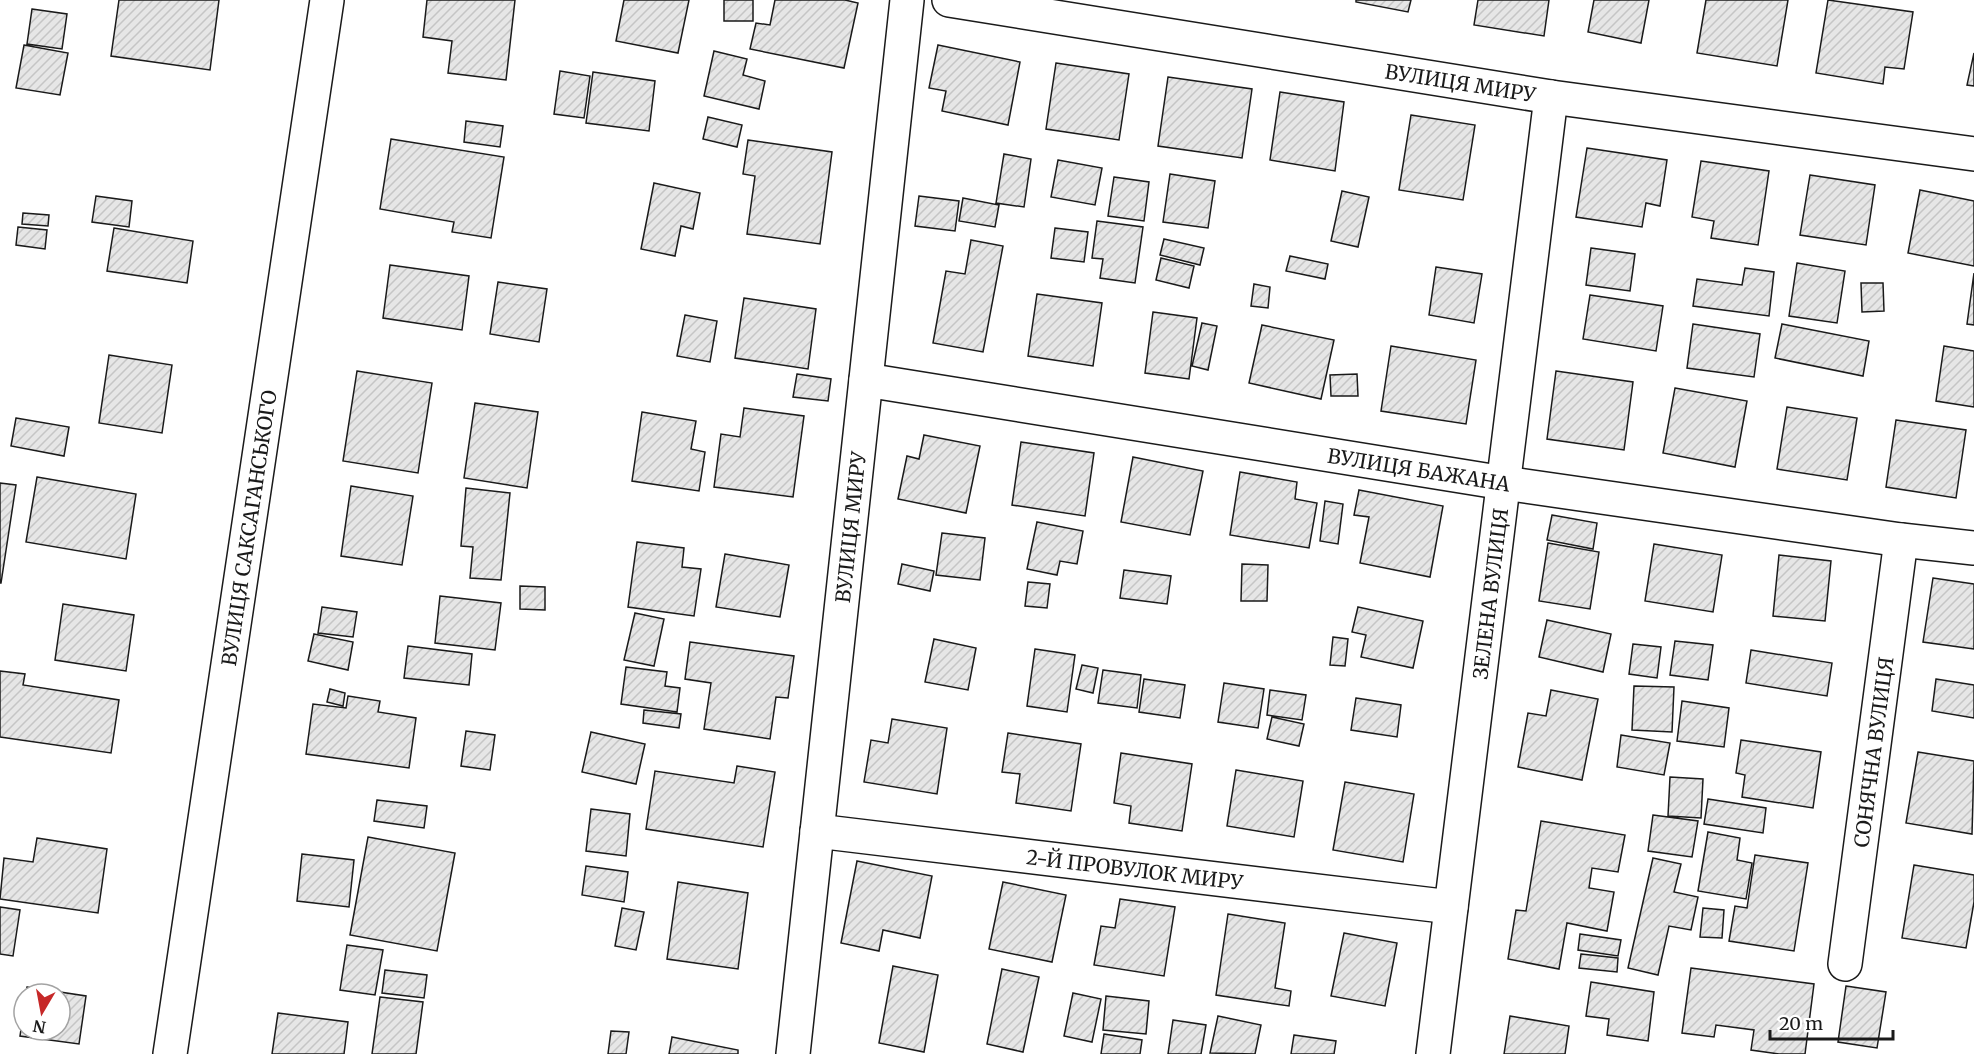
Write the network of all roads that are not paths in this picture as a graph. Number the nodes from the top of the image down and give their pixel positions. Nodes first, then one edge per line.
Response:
1 (327, 0) edge
2 (907, 0) edge
3 (948, 0) edge
4 (1551, 97) junction
5 (1974, 154) edge
6 (866, 380) junction
7 (1504, 483) junction
8 (1900, 540) junction
9 (1974, 548) edge
10 (817, 831) junction
11 (1451, 907) junction
12 (1845, 964) dead end
13 (170, 1054) edge
14 (793, 1054) edge
15 (1433, 1054) edge

1 - 13 street, ВУЛИЦЯ САКСАГАНСЬКОГО
2 - 6 street, ВУЛИЦЯ МИРУ
3 - 4 street, ВУЛИЦЯ МИРУ
4 - 5 street, ВУЛИЦЯ МИРУ
4 - 7 street, ЗЕЛЕНА ВУЛИЦЯ
6 - 7 street, ВУЛИЦЯ БАЖАНА
6 - 10 street, ВУЛИЦЯ МИРУ
7 - 8 street, ВУЛИЦЯ БАЖАНА
7 - 11 street, ЗЕЛЕНА ВУЛИЦЯ
8 - 9 street, ВУЛИЦЯ БАЖАНА
8 - 12 street, СОНЯЧНА ВУЛИЦЯ
10 - 11 street, 2-Й ПРОВУЛОК МИРУ
10 - 14 street, ВУЛИЦЯ МИРУ
11 - 15 street, ЗЕЛЕНА ВУЛИЦЯ

